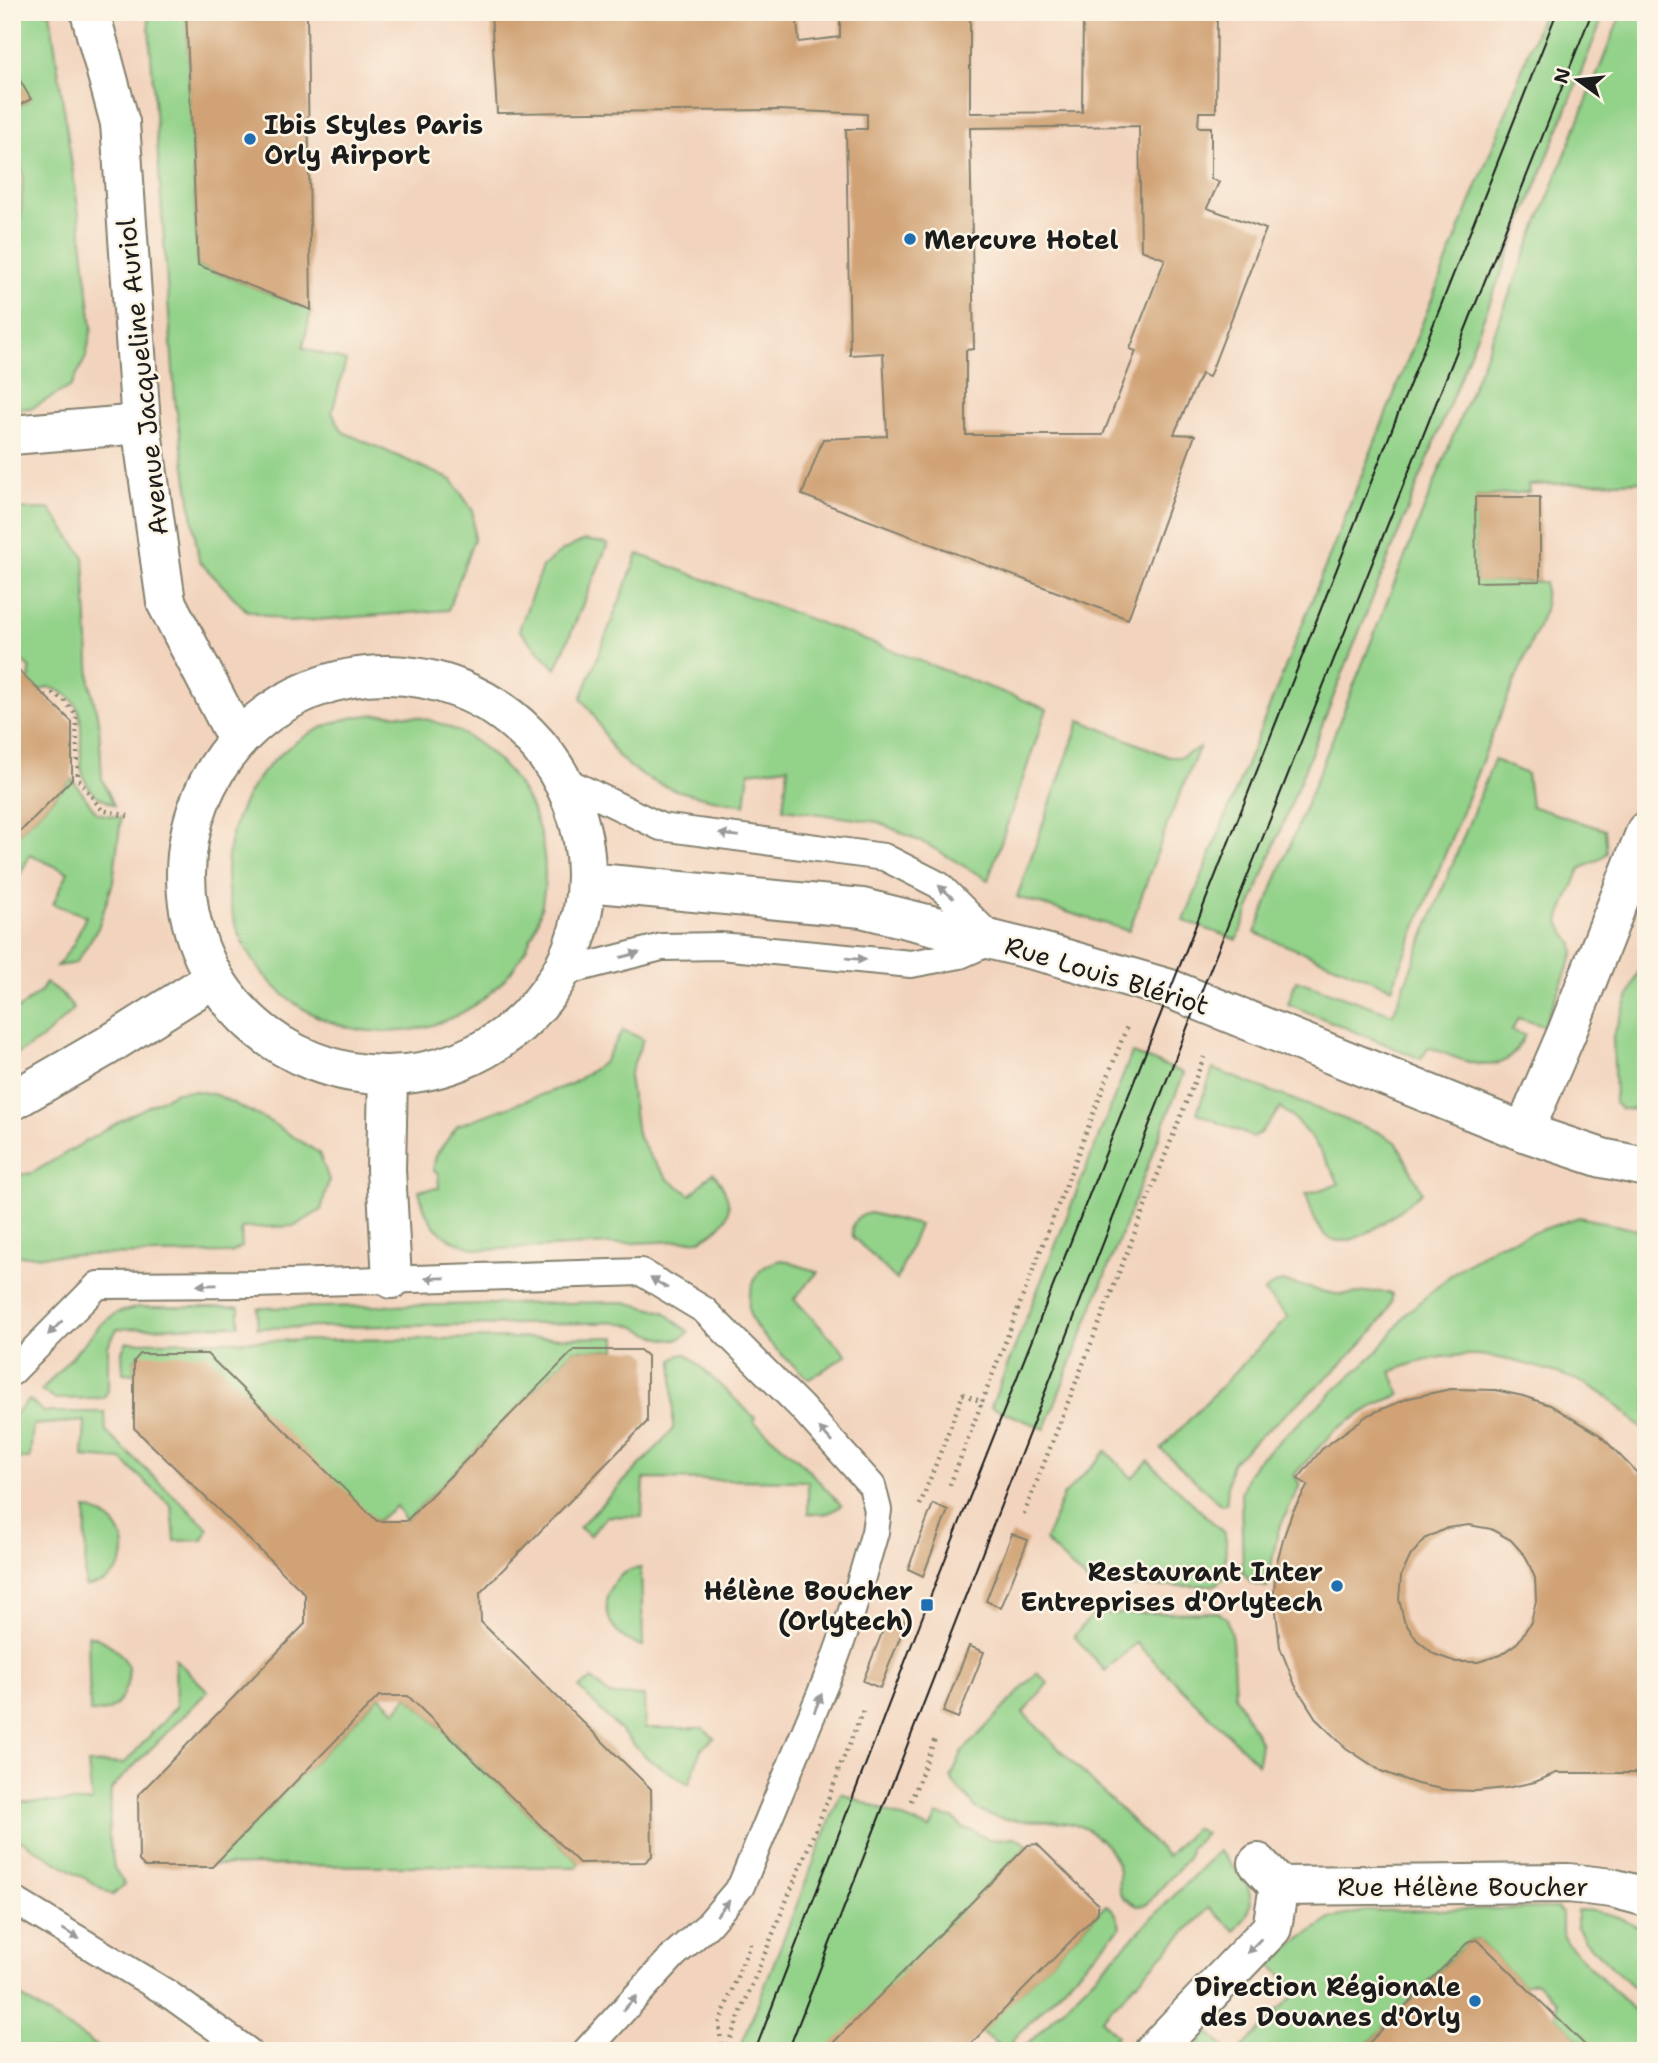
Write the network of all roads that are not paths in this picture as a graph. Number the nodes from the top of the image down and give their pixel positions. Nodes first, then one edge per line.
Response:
1 (90, 12) edge
2 (118, 12) edge
3 (120, 123) junction
4 (141, 424) junction
5 (12, 435) edge
6 (237, 739) junction
7 (559, 778) junction
8 (1646, 831) edge
9 (587, 882) junction
10 (995, 940) junction
11 (564, 972) junction
12 (213, 979) junction
13 (388, 1076) junction
14 (12, 1101) edge
15 (1524, 1132) junction
16 (1646, 1167) edge
17 (392, 1279) junction
18 (12, 1372) edge
19 (1646, 1896) edge
20 (12, 1899) edge
21 (248, 2051) edge
22 (586, 2051) edge
23 (1154, 2051) edge

1 - 3 main road
2 - 3 main road
3 - 4 main road, Avenue Jacqueline Auriol
4 - 5 main road
4 - 6 main road, Avenue Jacqueline Auriol
6 - 7 main road
6 - 12 main road
7 - 9 main road
10 -> 7 lane
8 - 15 main road
9 - 10 main road, Rue Louis Blériot
9 - 11 main road
11 -> 10 lane
10 - 15 main road, Rue Louis Blériot
11 - 13 main road
12 - 13 main road
12 - 14 main road
13 - 17 main road
15 - 16 main road, Rue Louis Blériot
17 -> 18 lane
22 -> 17 lane
19 -> 23 main road, Rue Hélène Boucher
20 -> 21 lane

